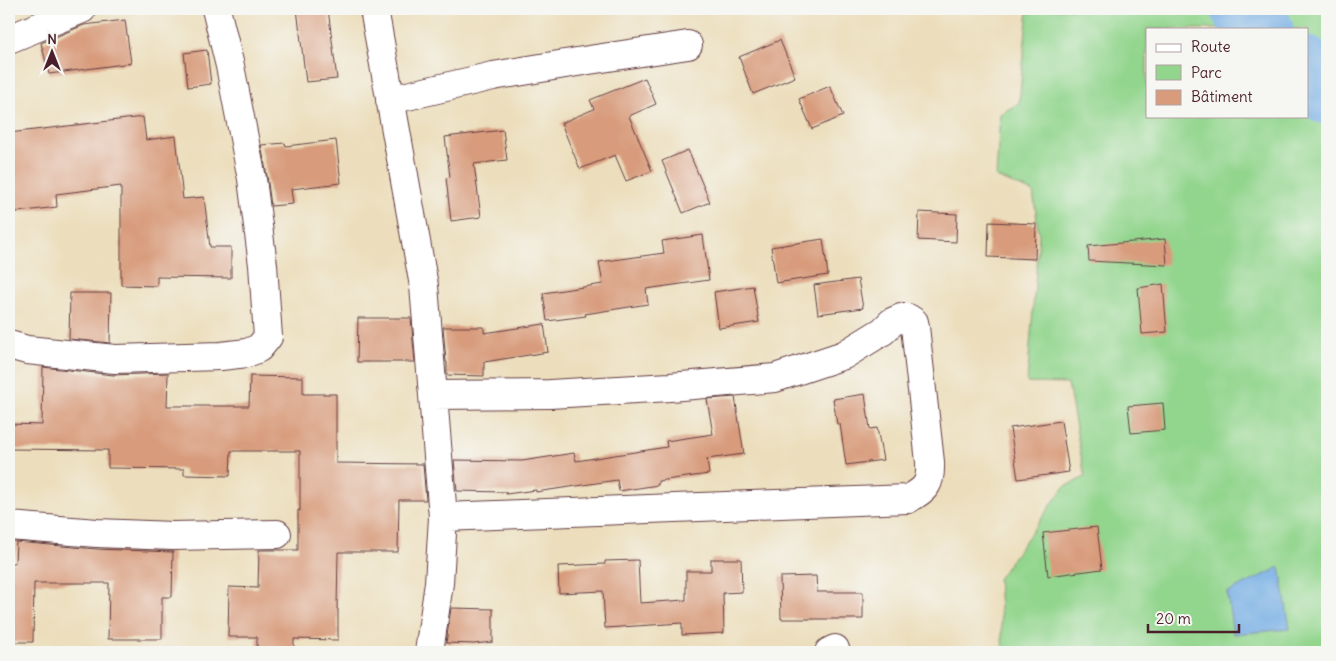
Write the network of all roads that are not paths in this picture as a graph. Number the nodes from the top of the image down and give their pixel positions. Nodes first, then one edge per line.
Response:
1 (82, 9) edge
2 (216, 9) edge
3 (374, 9) edge
4 (37, 18) edge
5 (9, 39) edge
6 (688, 45) dead end
7 (390, 100) junction
8 (9, 345) edge
9 (433, 395) junction
10 (443, 517) junction
11 (9, 526) edge
12 (277, 534) dead end
13 (429, 652) edge

1 - 4 street
2 - 8 street
3 - 7 street
4 - 5 street
6 - 7 street
7 - 9 street
9 - 10 street
9 - 10 street
10 - 13 street
11 - 12 street

